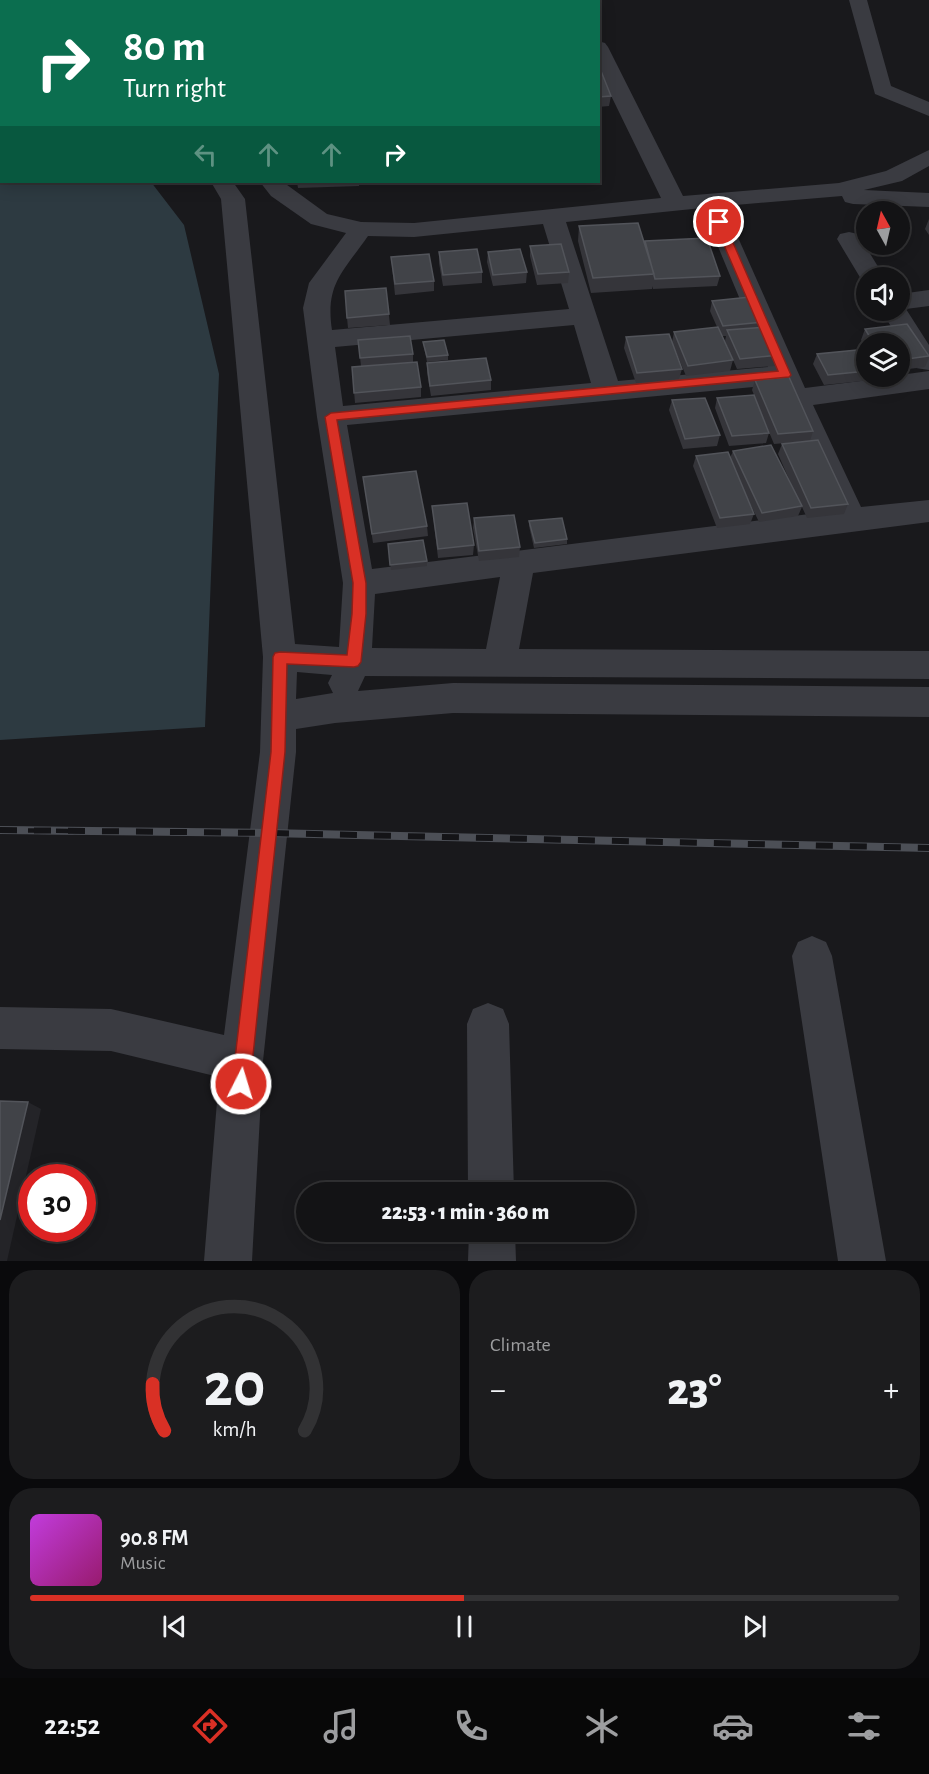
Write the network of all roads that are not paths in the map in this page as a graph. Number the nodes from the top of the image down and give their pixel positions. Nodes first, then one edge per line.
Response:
1 (858, 0) edge
2 (600, 55) edge
3 (604, 71) edge
4 (929, 110) edge
5 (929, 158) edge
6 (223, 183) edge
7 (272, 183) edge
8 (801, 194) junction
9 (710, 200) junction
10 (929, 200) edge
11 (676, 205) junction
12 (553, 217) junction
13 (361, 230) junction
14 (849, 239) dead end
15 (866, 267) edge
16 (929, 298) edge
17 (910, 301) edge
18 (584, 316) junction
19 (901, 321) edge
20 (321, 340) junction
21 (929, 367) edge
22 (929, 380) edge
23 (791, 386) junction
24 (607, 391) junction
25 (331, 417) junction
26 (929, 511) edge
27 (852, 520) junction
28 (519, 561) junction
29 (359, 583) junction
30 (280, 657) junction
31 (354, 662) junction
32 (500, 663) junction
33 (929, 665) edge
34 (929, 702) edge
35 (335, 708) junction
36 (280, 716) junction
37 (812, 956) dead end
38 (488, 1024) dead end
39 (0, 1028) edge
40 (242, 1061) junction
41 (491, 1182) edge
42 (492, 1242) edge
43 (228, 1261) edge
44 (492, 1261) edge
45 (862, 1261) edge

1 - 4 street
2 - 3 street
3 - 11 street
5 - 8 street
6 - 30 street
7 - 13 street
8 - 9 street
8 - 10 street
9 - 11 street
9 - 23 street
11 - 12 street
12 - 13 street
12 - 18 street
13 - 20 street
14 - 15 street
16 - 17 street
18 - 20 street
18 - 24 street
19 - 21 street
20 - 25 street
22 - 23 street
23 - 24 street
23 - 27 street
24 - 25 street
25 - 29 street
26 - 27 street
27 - 28 street
28 - 29 street
28 - 32 street
29 - 31 street
30 - 31 street
30 - 36 street
31 - 32 street
31 - 35 street
32 - 33 street
34 - 35 street
35 - 36 street
36 - 40 street
37 - 45 street
38 - 41 street
39 - 40 street
40 - 43 street
42 - 44 street

